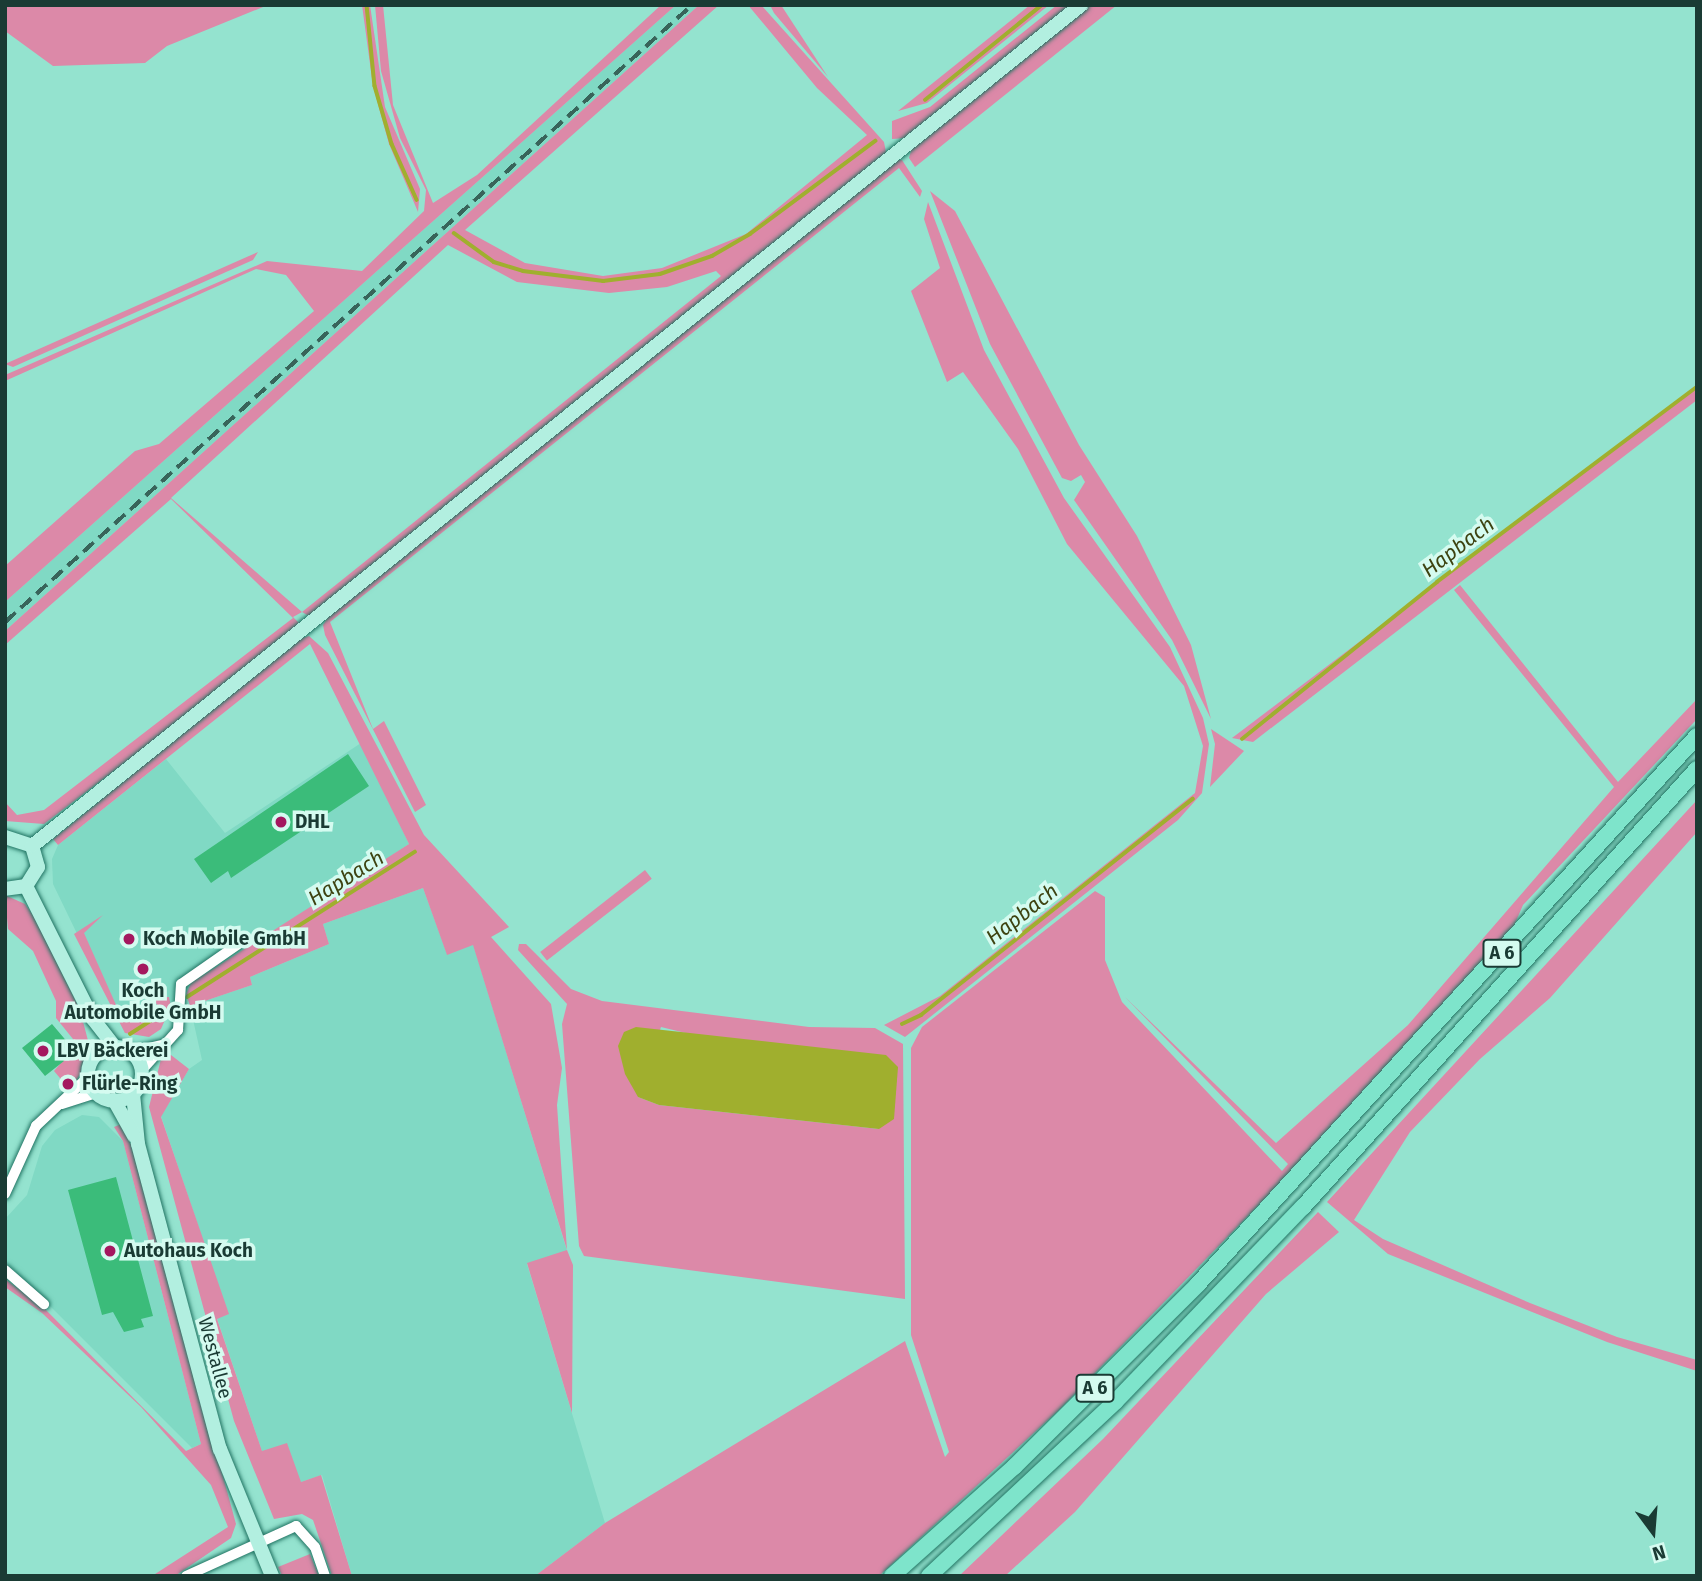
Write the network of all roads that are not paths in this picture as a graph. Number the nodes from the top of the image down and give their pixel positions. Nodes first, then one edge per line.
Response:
1 (1081, 5) edge
2 (1697, 736) edge
3 (1697, 769) edge
4 (5, 837) edge
5 (32, 846) junction
6 (26, 886) junction
7 (5, 889) edge
8 (240, 943) dead end
9 (93, 1019) junction
10 (161, 1045) junction
11 (114, 1046) junction
12 (131, 1052) junction
13 (97, 1054) junction
14 (142, 1070) junction
15 (88, 1077) junction
16 (96, 1093) junction
17 (133, 1094) junction
18 (114, 1100) junction
19 (60, 1105) junction
20 (138, 1144) junction
21 (5, 1194) edge
22 (5, 1270) edge
23 (44, 1304) dead end
24 (255, 1541) junction
25 (186, 1576) edge
26 (272, 1576) edge
27 (325, 1576) edge
28 (892, 1576) edge
29 (929, 1576) edge

1 - 5 main road
2 - 28 highway, A 6
3 - 29 highway, A 6
4 - 5 main road
5 - 6 main road
6 - 7 main road
6 - 9 main road
8 - 10 street
9 - 11 main road
9 - 13 main road
10 - 12 street
10 - 14 street
11 - 12 main road
11 - 13 main road
12 - 14 main road
13 - 15 main road
14 - 17 main road
15 - 16 main road
15 - 19 street
16 - 18 main road
16 - 19 street
17 - 18 main road
17 - 20 main road, Westallee
18 - 20 main road, Westallee
19 - 21 street
20 - 24 main road, Westallee
22 - 23 street
24 - 25 street
24 - 26 main road, Westallee
24 - 27 street

